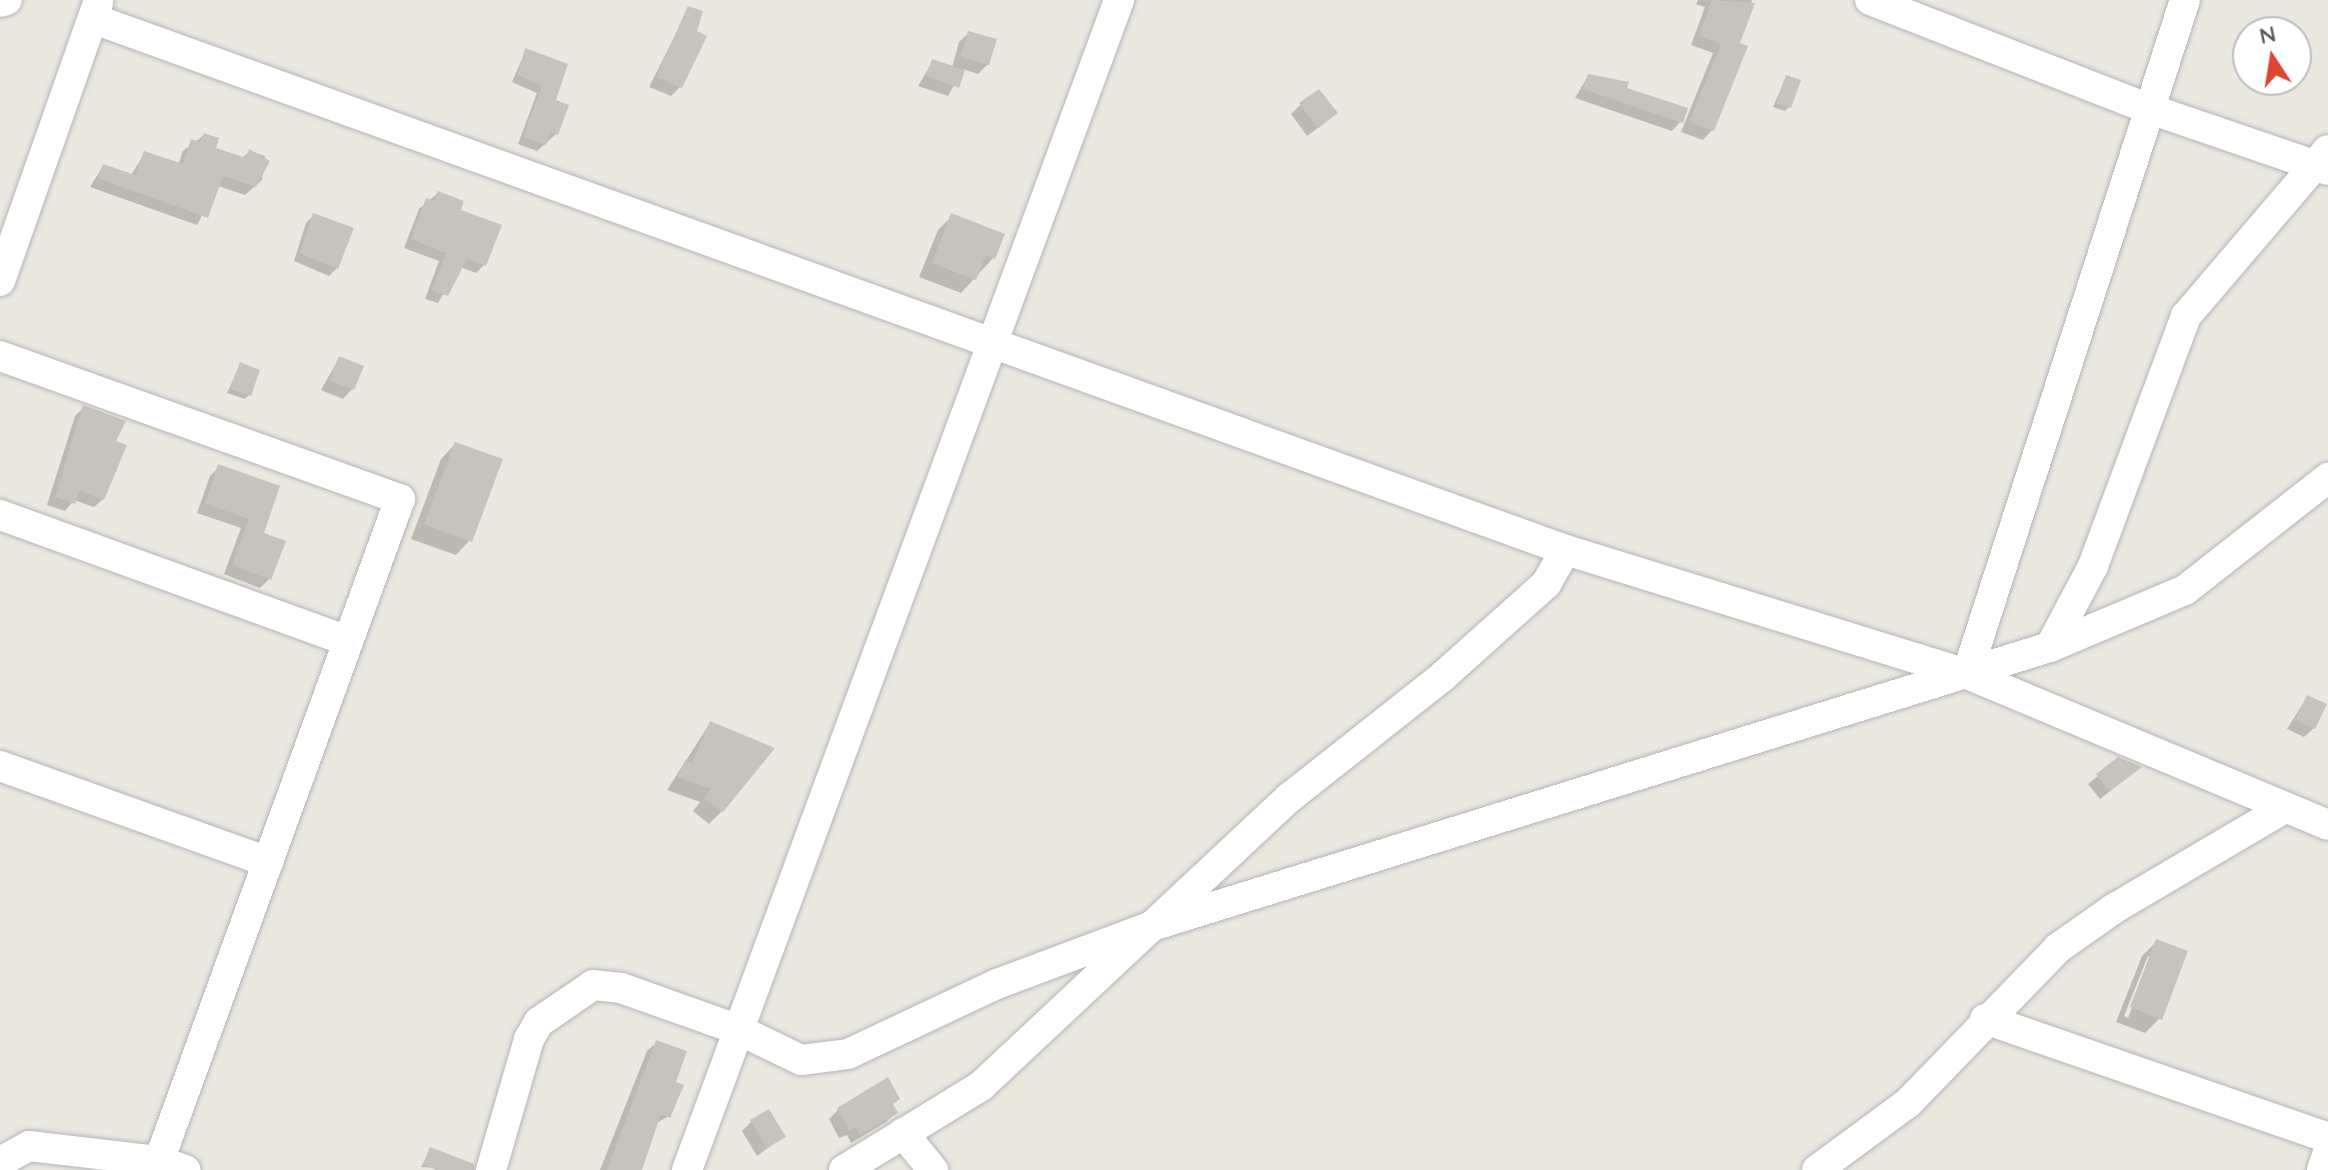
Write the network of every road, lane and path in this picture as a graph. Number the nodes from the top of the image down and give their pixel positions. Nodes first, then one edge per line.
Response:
1 (7, 0) edge
2 (1119, 0) edge
3 (1870, 0) edge
4 (2185, 0) edge
5 (0, 2) edge
6 (1900, 6) edge
7 (96, 10) edge
8 (2150, 109) junction
9 (2323, 162) edge
10 (0, 281) edge
11 (993, 344) junction
12 (0, 356) edge
13 (2328, 478) edge
14 (0, 515) edge
15 (1566, 550) junction
16 (348, 641) junction
17 (2050, 647) junction
18 (1967, 674) junction
19 (0, 766) edge
20 (2283, 809) junction
21 (2328, 825) edge
22 (268, 862) junction
23 (1155, 925) junction
24 (1985, 1019) junction
25 (739, 1030) junction
26 (903, 1133) junction
27 (0, 1136) edge
28 (2328, 1138) edge
29 (29, 1146) junction
30 (2328, 1153) edge
31 (692, 1156) edge
32 (0, 1162) edge
33 (172, 1165) edge
34 (491, 1170) edge
35 (715, 1170) edge
36 (844, 1170) edge
37 (933, 1170) edge
38 (1817, 1170) edge
39 (2322, 1170) edge

1 - 5 street
2 - 11 street
3 - 6 street
4 - 8 street
6 - 8 street
7 - 10 street
7 - 11 street
8 - 9 street
8 - 18 street
9 - 17 street
11 - 15 street
11 - 25 street
12 - 16 street
13 - 17 street
14 - 16 street
15 - 18 street
15 - 23 street
16 - 22 street
17 - 18 street
18 - 20 street
18 - 23 street
19 - 22 street
20 - 21 street
20 - 24 street
22 - 33 street
23 - 25 street
23 - 26 street
24 - 28 street
24 - 38 street
25 - 31 street
25 - 34 street
26 - 36 street
26 - 37 street
27 - 29 street
29 - 32 street
29 - 33 street
30 - 39 street
31 - 35 street

